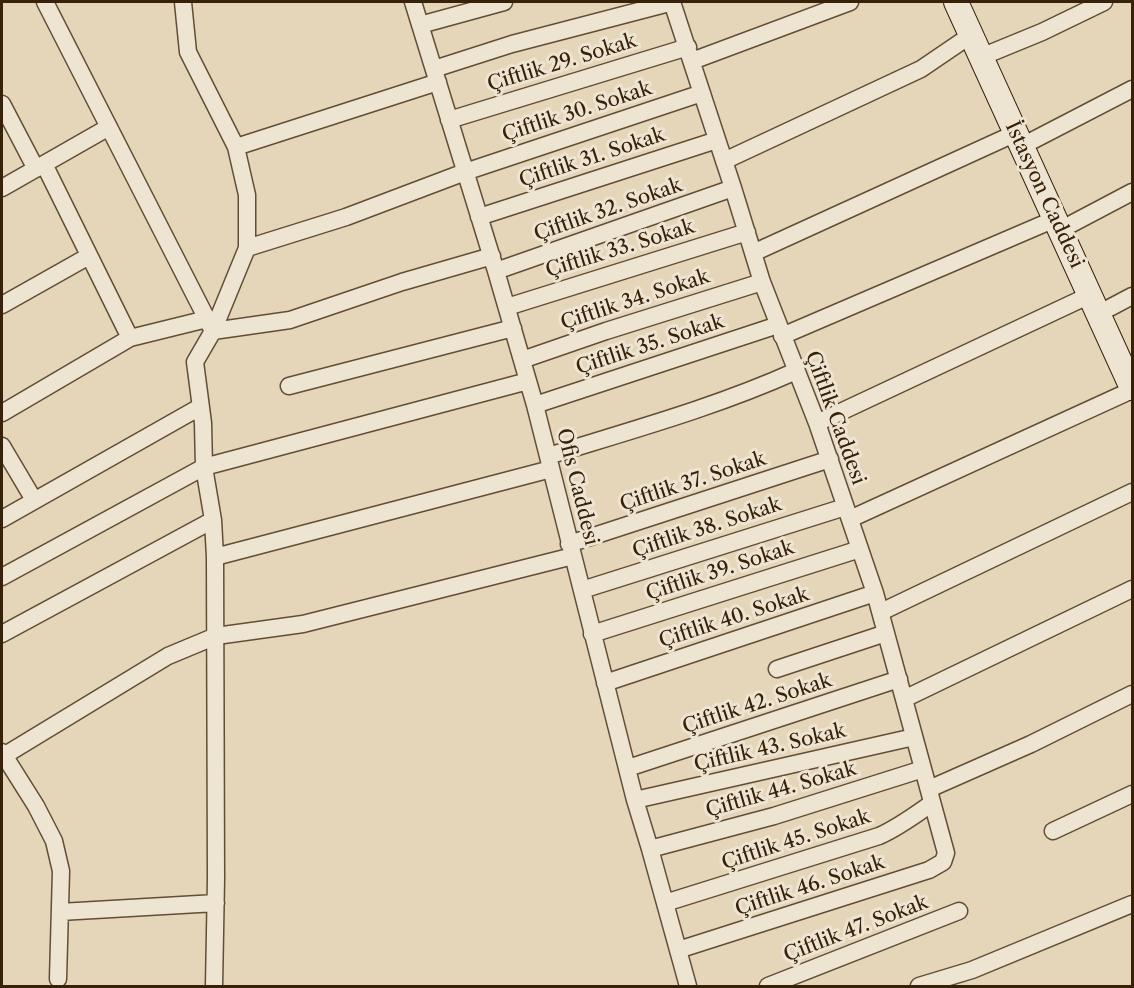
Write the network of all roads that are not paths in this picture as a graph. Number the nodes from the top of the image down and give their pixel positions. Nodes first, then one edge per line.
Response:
1 (45, 2) edge
2 (187, 2) edge
3 (413, 2) edge
4 (504, 2) edge
5 (672, 2) edge
6 (850, 2) edge
7 (956, 2) edge
8 (1104, 2) edge
9 (420, 25) junction
10 (971, 35) junction
11 (690, 54) junction
12 (981, 57) junction
13 (436, 75) junction
14 (1132, 89) edge
15 (702, 93) junction
16 (2, 104) edge
17 (449, 120) junction
18 (109, 127) junction
19 (717, 140) junction
20 (1019, 140) junction
21 (236, 147) junction
22 (724, 160) junction
23 (40, 167) junction
24 (465, 172) junction
25 (733, 188) junction
26 (2, 189) edge
27 (1132, 192) edge
28 (479, 217) junction
29 (1058, 224) junction
30 (747, 232) junction
31 (247, 249) junction
32 (753, 253) junction
33 (89, 256) junction
34 (494, 264) junction
35 (762, 282) junction
36 (1132, 296) edge
37 (1094, 304) junction
38 (2, 305) edge
39 (507, 307) junction
40 (210, 325) junction
41 (513, 328) junction
42 (780, 330) junction
43 (130, 338) junction
44 (522, 360) junction
45 (796, 371) junction
46 (528, 381) junction
47 (289, 386) dead end
48 (1132, 389) edge
49 (535, 405) junction
50 (200, 407) junction
51 (2, 413) edge
52 (817, 423) junction
53 (2, 446) edge
54 (830, 459) junction
55 (550, 463) junction
56 (204, 467) junction
57 (1132, 492) edge
58 (34, 500) junction
59 (848, 513) junction
60 (2, 519) edge
61 (213, 520) junction
62 (860, 549) junction
63 (571, 550) junction
64 (215, 556) junction
65 (2, 577) edge
66 (582, 590) junction
67 (1132, 590) edge
68 (875, 593) junction
69 (881, 612) junction
70 (886, 633) junction
71 (2, 634) edge
72 (592, 634) junction
73 (216, 636) junction
74 (777, 669) dead end
75 (899, 679) junction
76 (605, 682) junction
77 (1132, 694) edge
78 (904, 699) junction
79 (914, 737) junction
80 (2, 755) edge
81 (628, 768) junction
82 (923, 769) junction
83 (1132, 794) edge
84 (931, 796) junction
85 (635, 800) junction
86 (1053, 831) dead end
87 (650, 849) junction
88 (946, 853) joint
89 (216, 903) junction
90 (665, 903) junction
91 (1132, 904) edge
92 (959, 911) dead end
93 (60, 912) junction
94 (678, 950) junction
95 (58, 980) dead end
96 (214, 987) edge
97 (688, 987) edge
98 (768, 987) edge
99 (919, 987) edge

1 - 18 street
2 - 21 street
3 - 9 street, Ofis Caddesi
4 - 9 street
5 - 11 street, Çiftlik Caddesi
5 - 13 street
6 - 11 street, Çiftlik 29. Sokak
7 - 10 main road, İstasyon Caddesi
8 - 12 street
9 - 13 street, Ofis Caddesi
10 - 12 main road, İstasyon Caddesi
10 - 22 street
11 - 15 street, Çiftlik Caddesi
11 - 17 street, Çiftlik 29. Sokak
12 - 20 main road, İstasyon Caddesi
13 - 17 street, Ofis Caddesi
13 - 21 street
14 - 20 street
15 - 19 street, Çiftlik Caddesi
15 - 24 street, Çiftlik 30. Sokak
16 - 23 street
17 - 24 street, Ofis Caddesi
18 - 23 street
18 - 40 street
19 - 22 street, Çiftlik Caddesi
19 - 28 street, Çiftlik 31. Sokak
20 - 29 main road, İstasyon Caddesi
20 - 32 street
21 - 31 street
22 - 25 street, Çiftlik Caddesi
23 - 26 street
23 - 33 street
24 - 28 street, Ofis Caddesi
24 - 31 street, Çiftlik 30. Sokak
25 - 30 street, Çiftlik Caddesi
25 - 34 street, Çiftlik 32. Sokak
27 - 29 street, Çiftlik 35. Sokak
28 - 34 street, Ofis Caddesi
29 - 37 main road, İstasyon Caddesi
29 - 42 street, Çiftlik 35. Sokak
30 - 32 street, Çiftlik Caddesi
30 - 39 street, Çiftlik 33. Sokak
31 - 40 street
32 - 35 street, Çiftlik Caddesi
33 - 38 street
33 - 43 street
34 - 39 street, Ofis Caddesi
34 - 40 street, Çiftlik 32. Sokak
35 - 42 street, Çiftlik Caddesi
35 - 44 street, Çiftlik 34. Sokak
36 - 37 street
37 - 48 main road, İstasyon Caddesi
37 - 52 street
39 - 41 street, Ofis Caddesi
40 - 43 street, Çiftlik 32. Sokak
40 - 50 street
41 - 44 street, Ofis Caddesi
41 - 47 street
42 - 45 street, Çiftlik Caddesi
42 - 49 street, Çiftlik 35. Sokak
43 - 51 street, Çiftlik 32. Sokak
44 - 46 street, Ofis Caddesi
45 - 52 street, Çiftlik Caddesi
45 - 55 street
46 - 49 street, Ofis Caddesi
46 - 56 street
48 - 59 street, Çiftlik 38. Sokak
49 - 55 street, Ofis Caddesi
50 - 56 street
50 - 58 street
52 - 54 street, Çiftlik Caddesi
53 - 58 street
54 - 59 street, Çiftlik Caddesi
54 - 63 street, Çiftlik 37. Sokak
55 - 63 street, Ofis Caddesi
55 - 64 street
56 - 61 street
56 - 65 street
57 - 69 street
58 - 60 street
59 - 62 street, Çiftlik Caddesi
59 - 66 street, Çiftlik 38. Sokak
61 - 64 street
61 - 71 street
62 - 68 street, Çiftlik Caddesi
62 - 72 street, Çiftlik 39. Sokak
63 - 66 street, Ofis Caddesi
63 - 73 street, Çiftlik 37. Sokak
64 - 73 street
66 - 72 street, Ofis Caddesi
67 - 78 street
68 - 69 street, Çiftlik Caddesi
68 - 76 street, Çiftlik 40. Sokak
69 - 70 street, Çiftlik Caddesi
70 - 74 street
70 - 75 street, Çiftlik Caddesi
72 - 76 street, Ofis Caddesi
73 - 80 street, Çiftlik 37. Sokak
73 - 89 street
75 - 78 street, Çiftlik Caddesi
75 - 81 street, Çiftlik 42. Sokak
76 - 81 street, Ofis Caddesi
77 - 84 street, Çiftlik 45. Sokak
78 - 79 street, Çiftlik Caddesi
79 - 82 street, Çiftlik Caddesi
79 - 85 street, Çiftlik 43. Sokak
80 - 93 street
81 - 85 street, Ofis Caddesi
82 - 84 street, Çiftlik Caddesi
82 - 87 street, Çiftlik 44. Sokak
83 - 86 street
84 - 88 street, Çiftlik Caddesi
84 - 90 street, Çiftlik 45. Sokak
85 - 87 street, Ofis Caddesi
87 - 90 street, Ofis Caddesi
88 - 94 street, Çiftlik 46. Sokak
89 - 93 street
89 - 96 street
90 - 94 street, Ofis Caddesi
91 - 99 street
92 - 98 street, Çiftlik 47. Sokak
93 - 95 street
94 - 97 street, Ofis Caddesi

